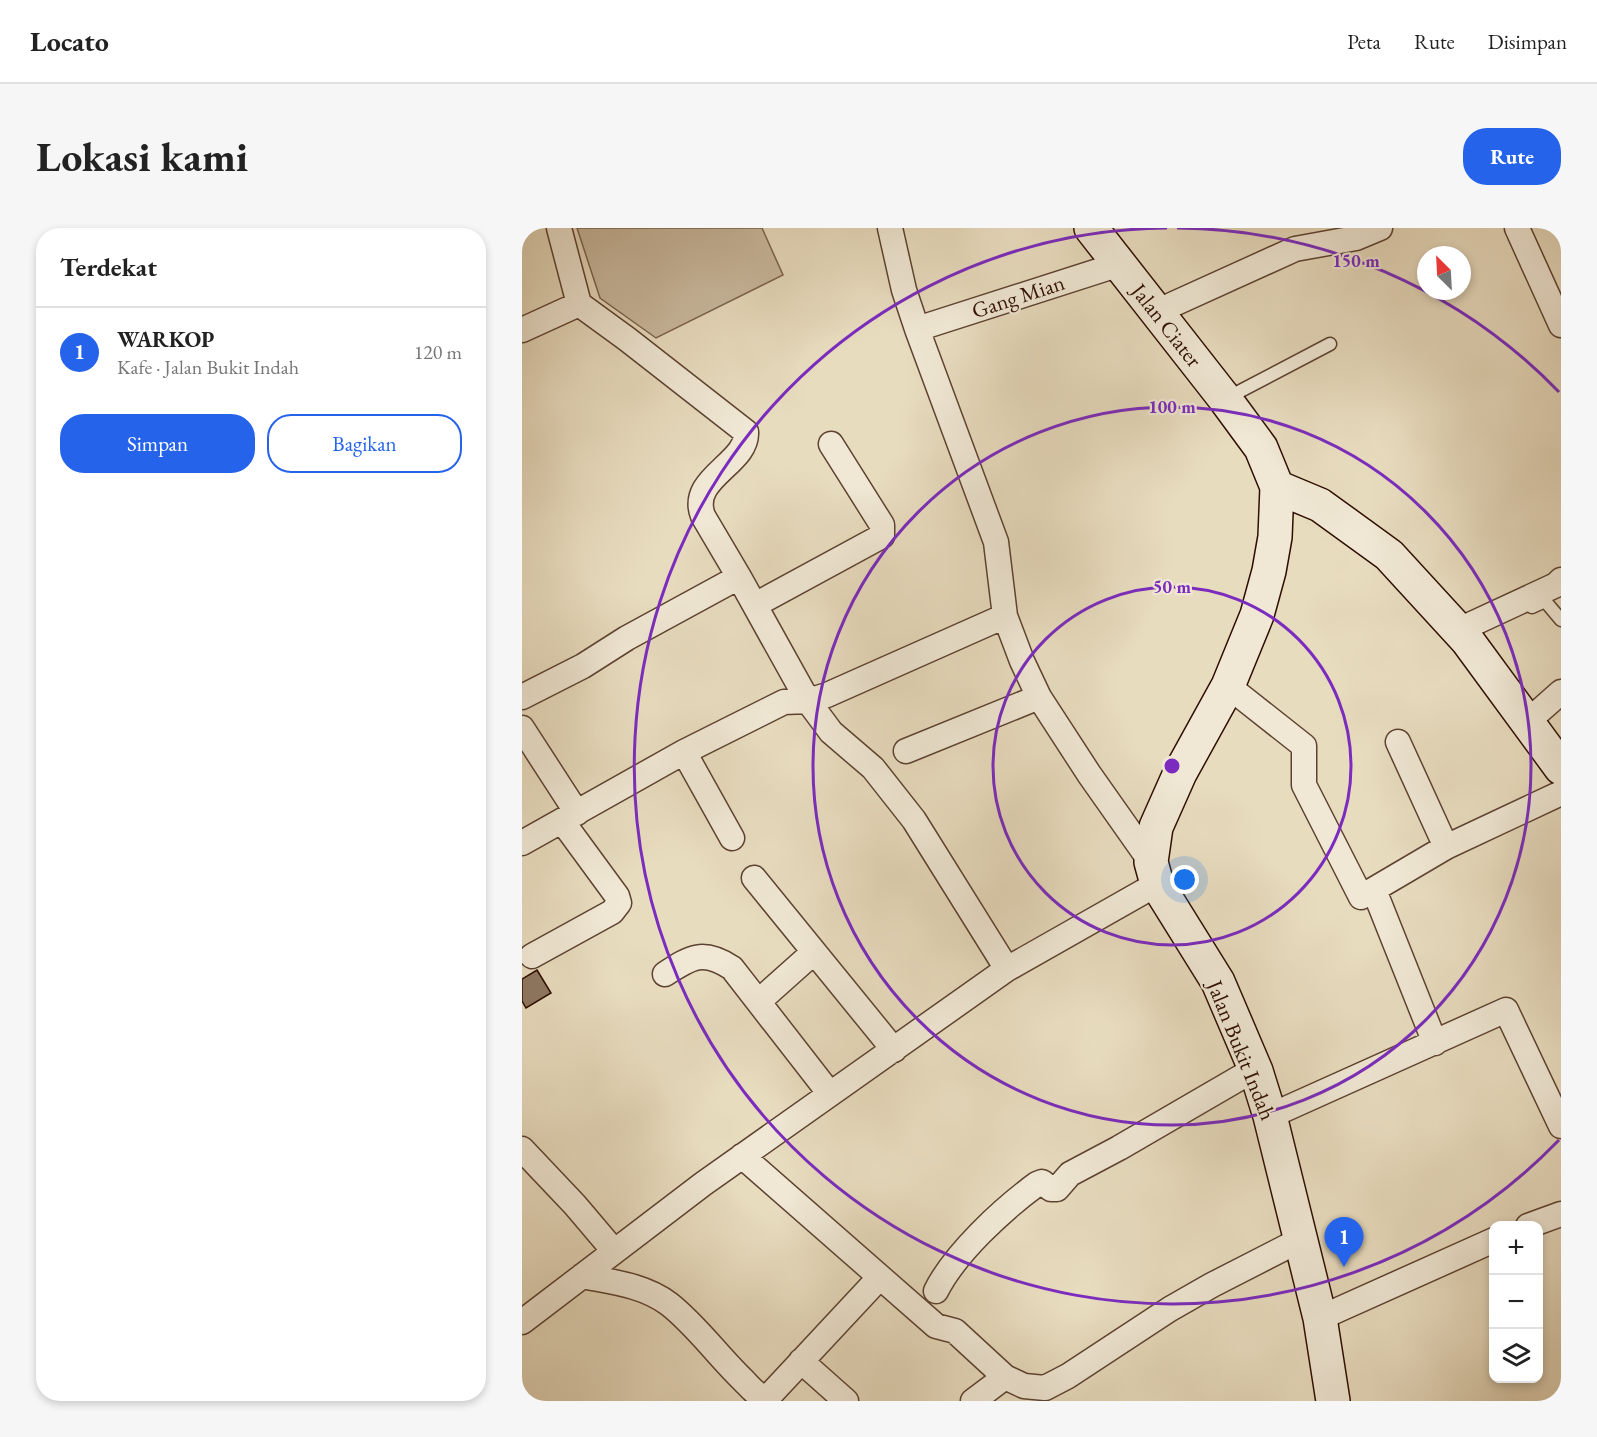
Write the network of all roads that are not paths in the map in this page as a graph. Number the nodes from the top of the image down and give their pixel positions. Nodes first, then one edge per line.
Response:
1 (559, 228) edge
2 (890, 228) edge
3 (1091, 228) edge
4 (1380, 228) edge
5 (1517, 228) edge
6 (1120, 264) junction
7 (579, 304) junction
8 (1156, 312) junction
9 (1561, 325) edge
10 (917, 329) junction
11 (522, 330) edge
12 (1330, 344) dead end
13 (1226, 399) junction
14 (831, 444) dead end
15 (1277, 487) junction
16 (739, 577) junction
17 (1561, 580) edge
18 (755, 605) junction
19 (1005, 616) junction
20 (1561, 620) edge
21 (1463, 635) junction
22 (1228, 686) junction
23 (1561, 692) edge
24 (522, 697) edge
25 (1039, 698) junction
26 (808, 702) junction
27 (1527, 722) junction
28 (523, 733) edge
29 (1398, 742) dead end
30 (906, 750) dead end
31 (684, 752) junction
32 (1561, 768) edge
33 (1561, 793) edge
34 (570, 817) junction
35 (732, 838) dead end
36 (522, 843) edge
37 (1446, 848) junction
38 (1154, 873) junction
39 (754, 878) dead end
40 (1374, 890) junction
41 (814, 952) junction
42 (532, 956) dead end
43 (1007, 969) junction
44 (665, 974) dead end
45 (767, 994) dead end
46 (1435, 1043) junction
47 (894, 1050) junction
48 (1255, 1069) junction
49 (830, 1094) junction
50 (1270, 1116) junction
51 (1561, 1126) edge
52 (522, 1149) edge
53 (742, 1156) junction
54 (1561, 1214) edge
55 (1542, 1221) edge
56 (1300, 1240) junction
57 (1489, 1242) edge
58 (614, 1251) junction
59 (582, 1276) junction
60 (880, 1277) junction
61 (936, 1290) dead end
62 (1320, 1318) junction
63 (522, 1322) edge
64 (801, 1361) junction
65 (1005, 1377) junction
66 (1333, 1400) edge
67 (846, 1401) edge
68 (974, 1401) edge

1 - 7 street
2 - 10 street
3 - 6 main road, Jalan Ciater
4 - 8 street
5 - 9 street
6 - 8 main road, Jalan Ciater
6 - 10 street, Gang Mian
7 - 11 street
7 - 16 street
8 - 13 main road, Jalan Ciater
10 - 19 street
12 - 13 lane
13 - 15 main road, Jalan Ciater
14 - 18 street
15 - 21 main road
15 - 22 main road
16 - 18 street
16 - 24 street
17 - 21 street
18 - 26 street
19 - 25 street
19 - 26 street
20 - 21 lane
21 - 27 main road
22 - 38 main road
22 - 40 street
23 - 27 street
25 - 30 street
25 - 38 street
26 - 31 street
26 - 43 street
27 - 32 main road
28 - 34 street
29 - 37 street
31 - 34 street
31 - 35 street
33 - 37 street
34 - 36 street
34 - 42 street
37 - 40 street
38 - 43 street
38 - 48 main road, Jalan Bukit Indah
39 - 41 street
40 - 46 street
41 - 45 street
41 - 47 street
43 - 47 street
44 - 49 street
46 - 50 street
46 - 51 street
47 - 49 street
48 - 50 main road, Jalan Bukit Indah
48 - 61 street
49 - 53 street
50 - 56 main road, Jalan Bukit Indah
52 - 58 street
53 - 58 street
53 - 60 street
54 - 55 street
56 - 62 main road, Jalan Bukit Indah
56 - 65 street
57 - 62 street
58 - 59 street
59 - 63 street
59 - 64 street
60 - 64 street
60 - 65 street
62 - 66 main road, Jalan Bukit Indah
64 - 67 street
65 - 68 street

